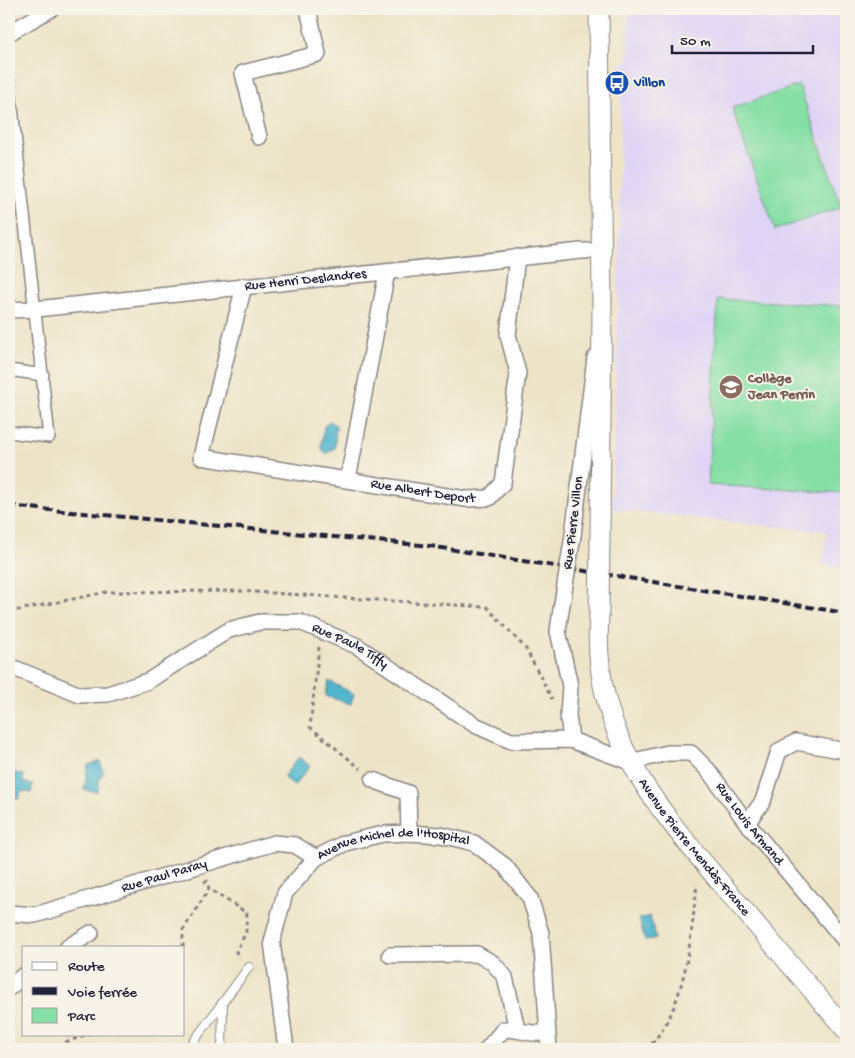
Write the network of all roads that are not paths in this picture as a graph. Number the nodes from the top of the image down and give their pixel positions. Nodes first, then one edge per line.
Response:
1 (51, 9) edge
2 (308, 9) edge
3 (600, 9) edge
4 (9, 33) edge
5 (9, 81) edge
6 (259, 137) dead end
7 (602, 251) junction
8 (516, 257) junction
9 (387, 272) junction
10 (244, 286) junction
11 (602, 304) junction
12 (36, 309) junction
13 (9, 310) edge
14 (9, 370) edge
15 (44, 375) junction
16 (9, 432) edge
17 (348, 479) junction
18 (598, 636) joint
19 (9, 666) edge
20 (571, 740) junction
21 (846, 751) edge
22 (630, 762) junction
23 (373, 780) road end
24 (747, 823) junction
25 (409, 833) junction
26 (316, 858) junction
27 (9, 913) edge
28 (91, 933) dead end
29 (846, 942) edge
30 (70, 946) edge
31 (390, 955) dead end
32 (249, 967) road end
33 (22, 977) edge
34 (9, 988) edge
35 (223, 1003) junction
36 (517, 1029) junction
37 (846, 1030) edge
38 (547, 1032) junction
39 (188, 1049) edge
40 (222, 1049) edge
41 (286, 1049) edge
42 (487, 1049) edge
43 (549, 1049) edge

1 - 4 street
2 - 6 street
3 - 7 street, Rue Pierre Villon
5 - 12 street
7 - 8 street, Rue Henri Deslandres
7 - 11 street, Rue Pierre Villon
8 - 9 street, Rue Henri Deslandres
8 - 17 street, Rue Albert Deport
9 - 10 street, Rue Henri Deslandres
9 - 17 street
10 - 12 street, Rue Henri Deslandres
10 - 17 street, Rue Albert Deport
11 - 18 street, Rue Pierre Villon, bridge
11 - 20 street, Rue Pierre Villon, bridge
12 - 13 street, Rue Henri Deslandres
12 - 15 street
14 - 15 street
15 - 16 street
18 - 22 street, Avenue Pierre Mendès-France
19 - 20 street, Rue Paule Tiffy
20 - 22 street, Rue Paule Tiffy
21 - 24 street
22 - 24 street, Rue Louis Armand
22 - 37 street, Avenue Pierre Mendès-France
23 - 25 street
24 - 29 street, Rue Louis Armand
25 - 26 street, Avenue Michel de l'Hospital
25 - 38 street, Avenue Michel de l'Hospital
26 - 27 street, Rue Paul Paray
26 - 41 street, Avenue Michel de l'Hospital
28 - 30 street
31 - 36 street
32 - 35 lane
33 - 34 street
35 - 39 lane
35 - 40 lane
36 - 38 street
36 - 42 street
38 - 43 street, Avenue Michel de l'Hospital

